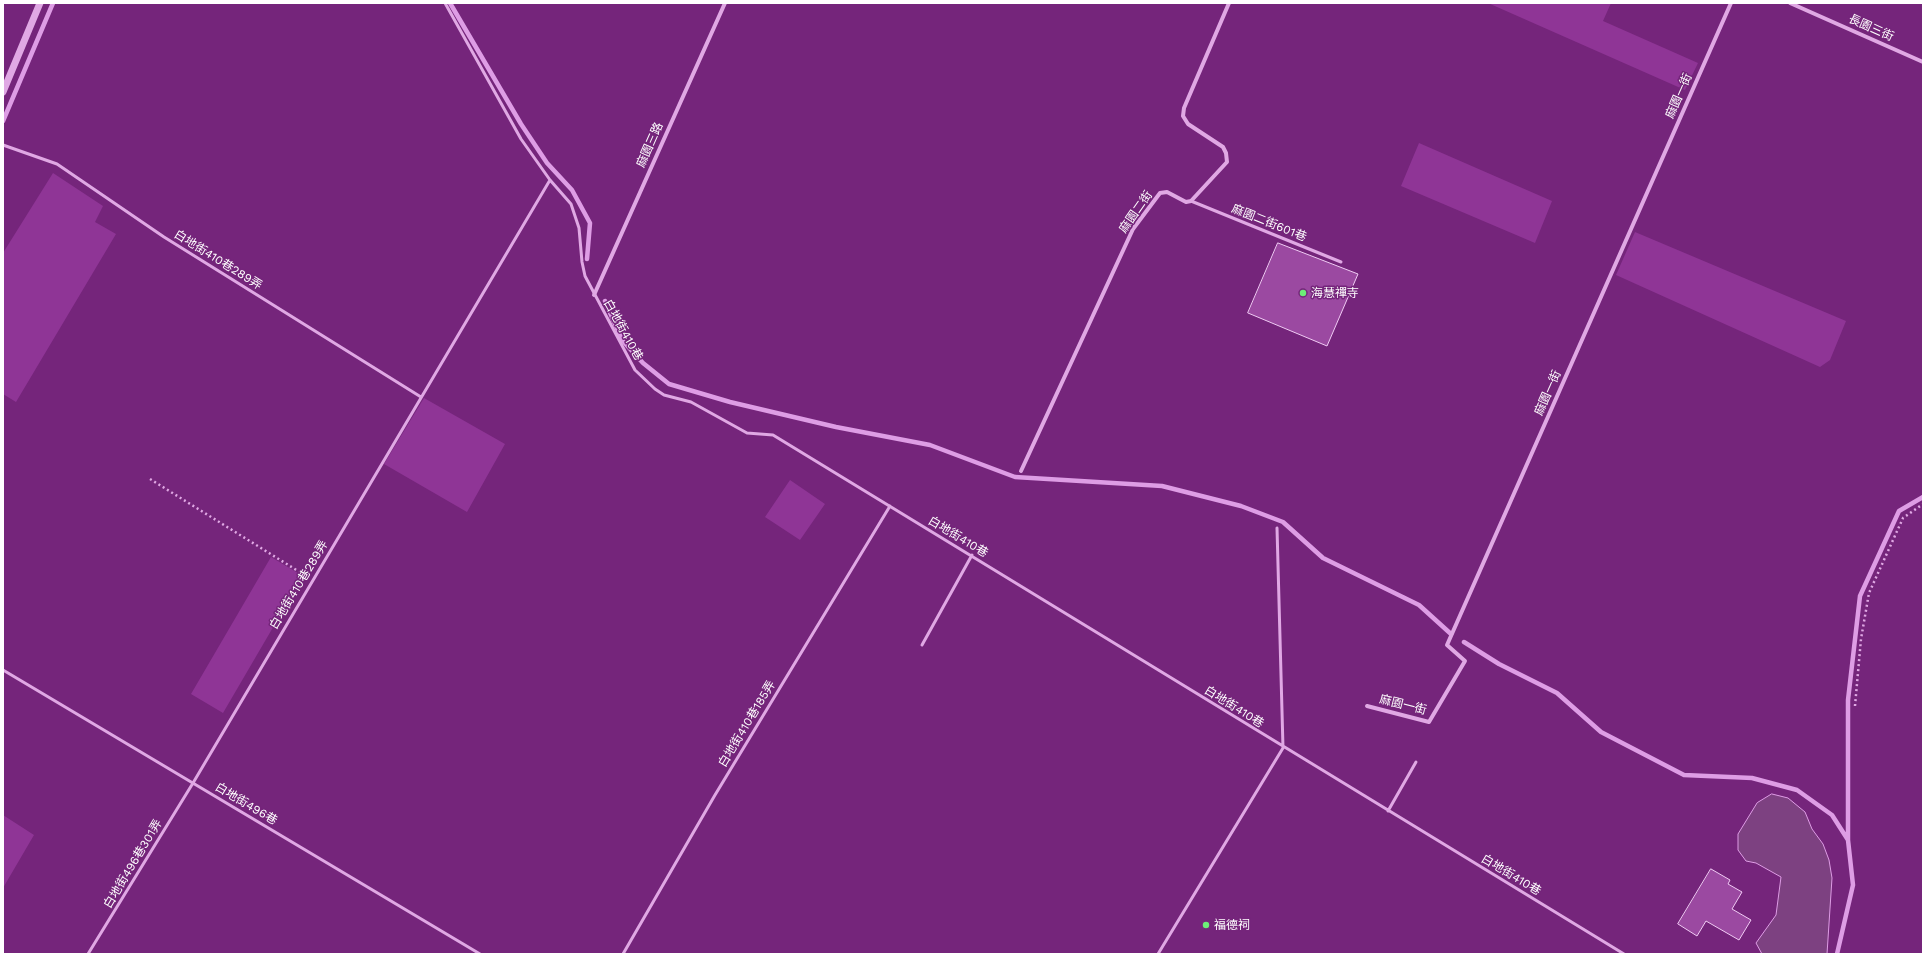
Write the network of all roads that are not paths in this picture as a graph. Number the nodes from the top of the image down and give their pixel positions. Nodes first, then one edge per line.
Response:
1 (40, 3) edge
2 (445, 3) edge
3 (725, 3) edge
4 (1229, 3) edge
5 (1731, 3) edge
6 (1790, 3) edge
7 (1923, 62) edge
8 (3, 92) edge
9 (3, 145) edge
10 (550, 180) junction
11 (1191, 201) junction
12 (1341, 262) dead end
13 (594, 295) junction
14 (422, 397) junction
15 (1021, 471) dead end
16 (890, 506) junction
17 (1277, 528) dead end
18 (972, 555) junction
19 (922, 645) dead end
20 (3, 670) edge
21 (1367, 706) dead end
22 (1283, 748) junction
23 (1416, 762) dead end
24 (193, 783) junction
25 (1388, 811) junction
26 (88, 954) edge
27 (480, 954) edge
28 (623, 954) edge
29 (1158, 954) edge
30 (1624, 954) edge

1 - 8 street
2 - 10 lane, 白地街410巷
3 - 13 street, 麻園三路
4 - 11 street
5 - 21 street, 麻園一街
6 - 7 street, 長園三街
9 - 14 lane, 白地街410巷289弄
10 - 13 lane, 白地街410巷
10 - 14 lane, 白地街410巷289弄
11 - 12 lane, 麻園二街601巷
11 - 15 street, 麻園二街
13 - 16 lane, 白地街410巷
14 - 24 lane, 白地街410巷289弄
16 - 18 lane, 白地街410巷
16 - 28 lane, 白地街410巷185弄
17 - 22 lane
18 - 19 lane
18 - 22 lane, 白地街410巷
20 - 24 lane, 白地街496巷
22 - 25 lane, 白地街410巷
22 - 29 lane
23 - 25 lane
24 - 26 lane, 白地街496巷301弄
24 - 27 lane, 白地街496巷
25 - 30 lane, 白地街410巷

